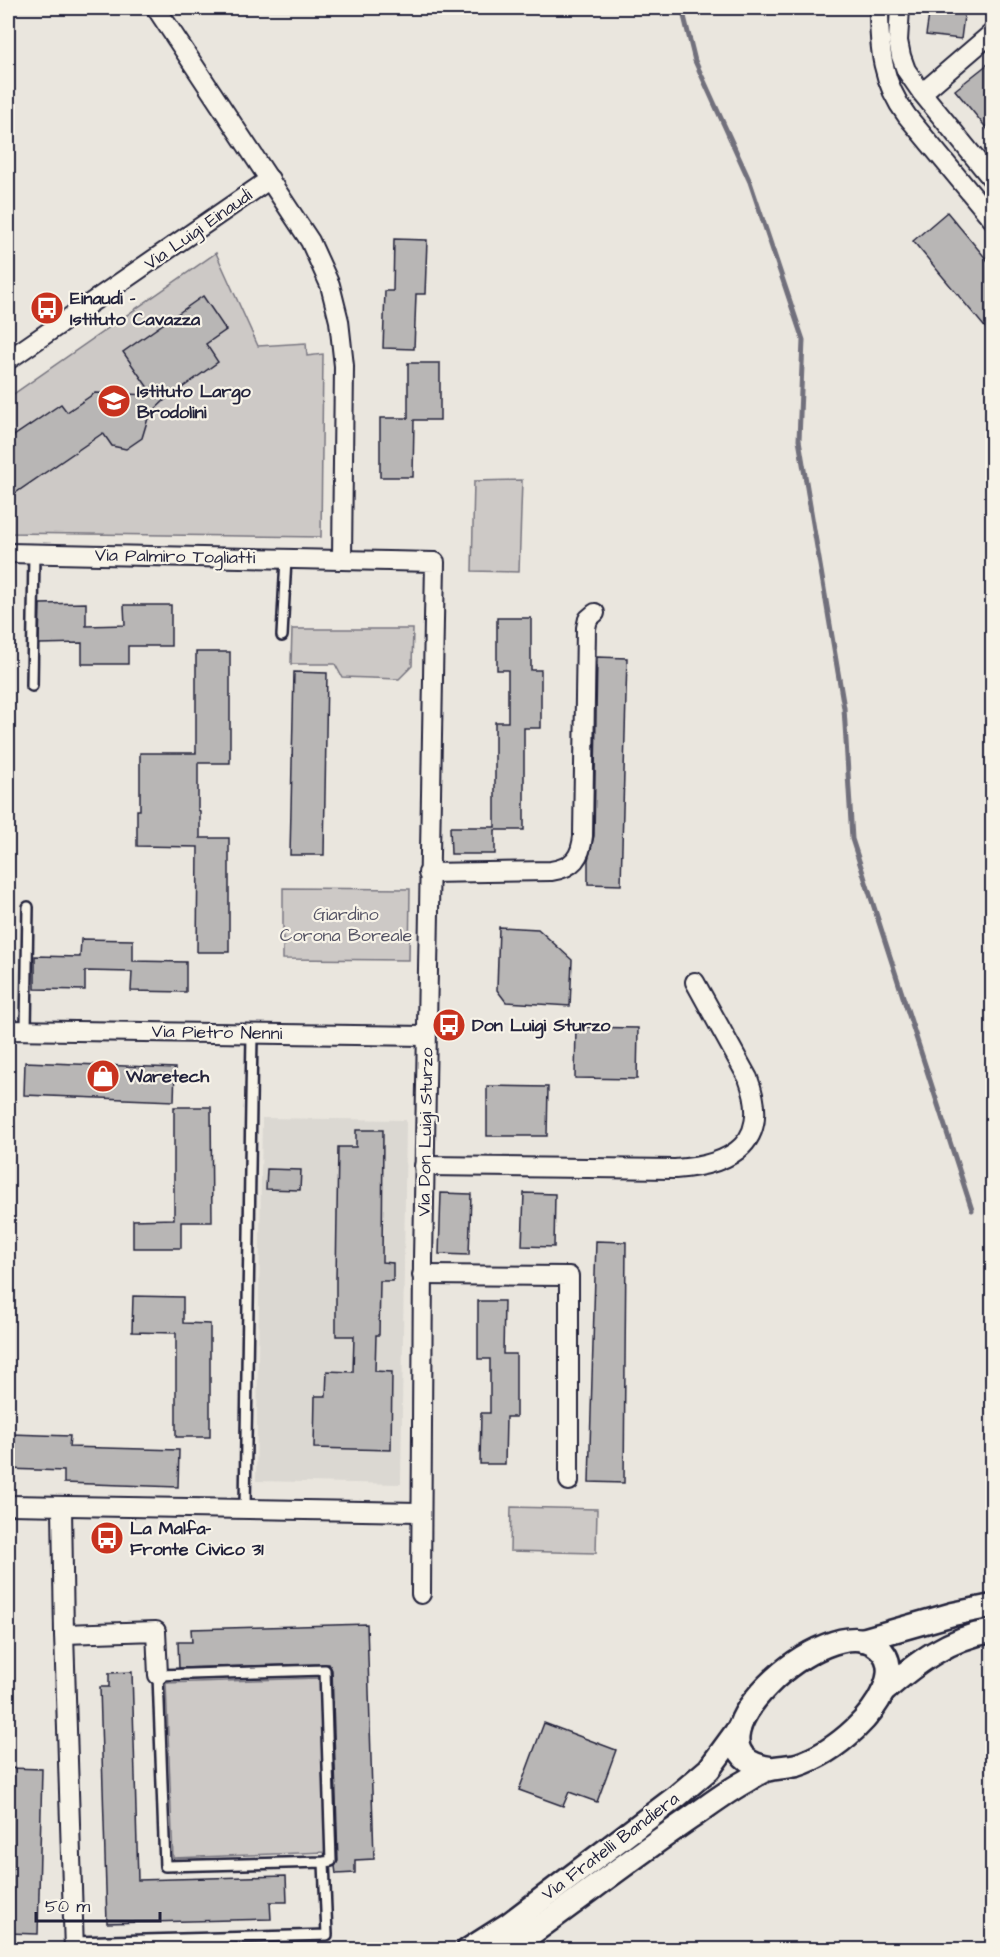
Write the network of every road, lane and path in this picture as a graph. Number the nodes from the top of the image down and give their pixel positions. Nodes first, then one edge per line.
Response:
1 (156, 8) edge
2 (879, 8) edge
3 (900, 8) edge
4 (993, 33) edge
5 (922, 93) junction
6 (270, 179) junction
7 (993, 179) edge
8 (993, 219) edge
9 (8, 360) edge
10 (8, 553) edge
11 (34, 554) junction
12 (286, 558) junction
13 (342, 559) junction
14 (435, 562) joint
15 (595, 613) dead end
16 (282, 636) dead end
17 (32, 686) dead end
18 (428, 873) junction
19 (28, 907) dead end
20 (695, 982) dead end
21 (26, 1029) junction
22 (8, 1030) edge
23 (252, 1033) junction
24 (426, 1036) junction
25 (424, 1166) junction
26 (422, 1275) junction
27 (569, 1481) dead end
28 (8, 1506) edge
29 (62, 1508) junction
30 (245, 1509) junction
31 (420, 1512) junction
32 (421, 1594) dead end
33 (993, 1606) edge
34 (993, 1631) edge
35 (64, 1634) junction
36 (862, 1640) junction
37 (158, 1675) junction
38 (883, 1692) junction
39 (739, 1728) junction
40 (770, 1768) junction
41 (324, 1862) junction
42 (74, 1946) edge
43 (468, 1950) edge
44 (508, 1950) edge

1 - 6 street
2 - 8 street
3 - 5 street
4 - 5 street
5 - 7 street
6 - 9 street, Via Luigi Einaudi
6 - 13 street
10 - 11 street, Via Palmiro Togliatti
11 - 12 street, Via Palmiro Togliatti
11 - 17 lane
12 - 13 street, Via Palmiro Togliatti
12 - 16 lane
13 - 14 street, Via Palmiro Togliatti
14 - 18 street, Via Don Luigi Sturzo
15 - 18 street
18 - 24 street, Via Don Luigi Sturzo
19 - 21 lane
20 - 25 street
21 - 22 street, Via Pietro Nenni
21 - 23 street, Via Pietro Nenni
23 - 24 street, Via Pietro Nenni
23 - 30 lane
24 - 25 street, Via Don Luigi Sturzo
25 - 26 street, Via Don Luigi Sturzo
26 - 27 street
26 - 31 street, Via Don Luigi Sturzo
28 - 29 street
29 - 30 street
29 - 35 street
30 - 31 street
31 - 32 street, Via Don Luigi Sturzo
33 - 36 street, Via Fratelli Bandiera
34 - 38 street, Via Fratelli Bandiera
35 - 37 street
35 - 42 street
36 - 38 street, Via Fratelli Bandiera
36 - 39 street, Via Fratelli Bandiera
37 - 41 lane
37 - 41 lane
38 - 40 street, Via Fratelli Bandiera
39 - 40 street
39 - 43 street, Via Fratelli Bandiera
40 - 44 street, Via Fratelli Bandiera
41 - 42 lane

